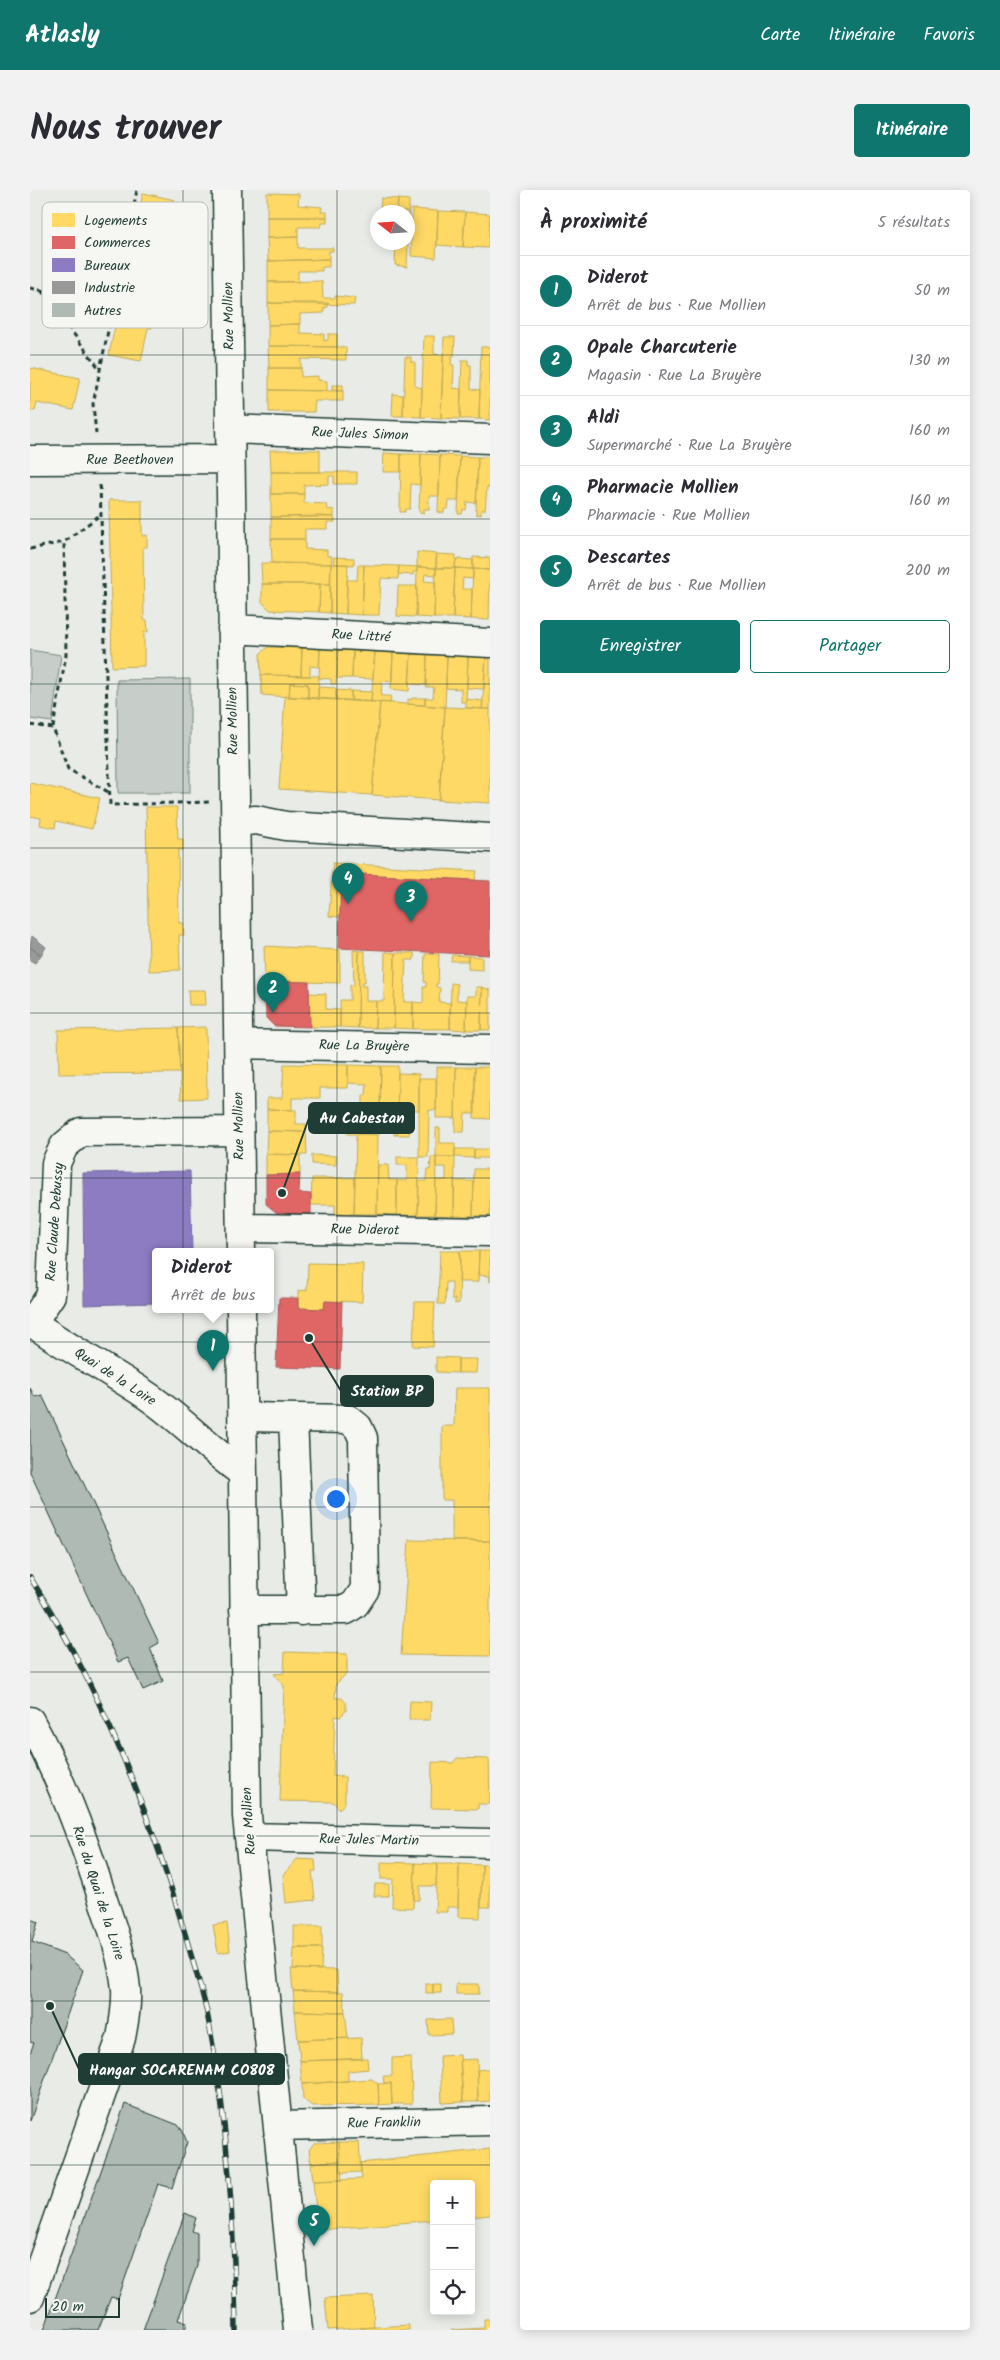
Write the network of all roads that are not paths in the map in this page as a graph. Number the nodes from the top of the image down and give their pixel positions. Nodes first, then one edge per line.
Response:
1 (227, 190) edge
2 (230, 429) junction
3 (490, 439) edge
4 (230, 459) junction
5 (30, 460) edge
6 (232, 629) junction
7 (490, 642) edge
8 (235, 811) junction
9 (490, 838) edge
10 (238, 1044) junction
11 (490, 1049) edge
12 (239, 1131) junction
13 (490, 1232) edge
14 (241, 1240) edge
15 (241, 1313) edge
16 (31, 1322) edge
17 (243, 1417) junction
18 (293, 1418) junction
19 (243, 1473) junction
20 (244, 1610) junction
21 (301, 1611) junction
22 (30, 1721) edge
23 (249, 1837) junction
24 (490, 1843) edge
25 (490, 2121) edge
26 (278, 2126) junction
27 (30, 2298) edge
28 (298, 2330) edge

1 - 2 street, Rue Mollien
2 - 3 street, Rue Jules Simon
2 - 4 street, Rue Mollien
4 - 5 street, Rue Beethoven
4 - 6 street, Rue Mollien
6 - 7 street, Rue Littré
6 - 8 street, Rue Mollien
8 - 9 street
8 - 10 street, Rue Mollien
10 - 11 street, Rue La Bruyère
10 - 12 street, Rue Mollien
12 - 14 street, Rue Mollien
12 - 16 street, Rue Claude Debussy
13 - 14 street, Rue Diderot
15 - 17 street, Rue Mollien
16 - 19 street, Quai de la Loire
17 - 18 street
17 - 19 street, Rue Mollien
18 - 21 street
18 - 21 street
19 - 20 street, Rue Mollien
20 - 21 street
20 - 23 street, Rue Mollien
22 - 27 street, Rue du Quai de la Loire
23 - 24 street, Rue Jules Martin
23 - 26 street, Rue Mollien
25 - 26 street, Rue Franklin
26 - 28 street, Rue Mollien

